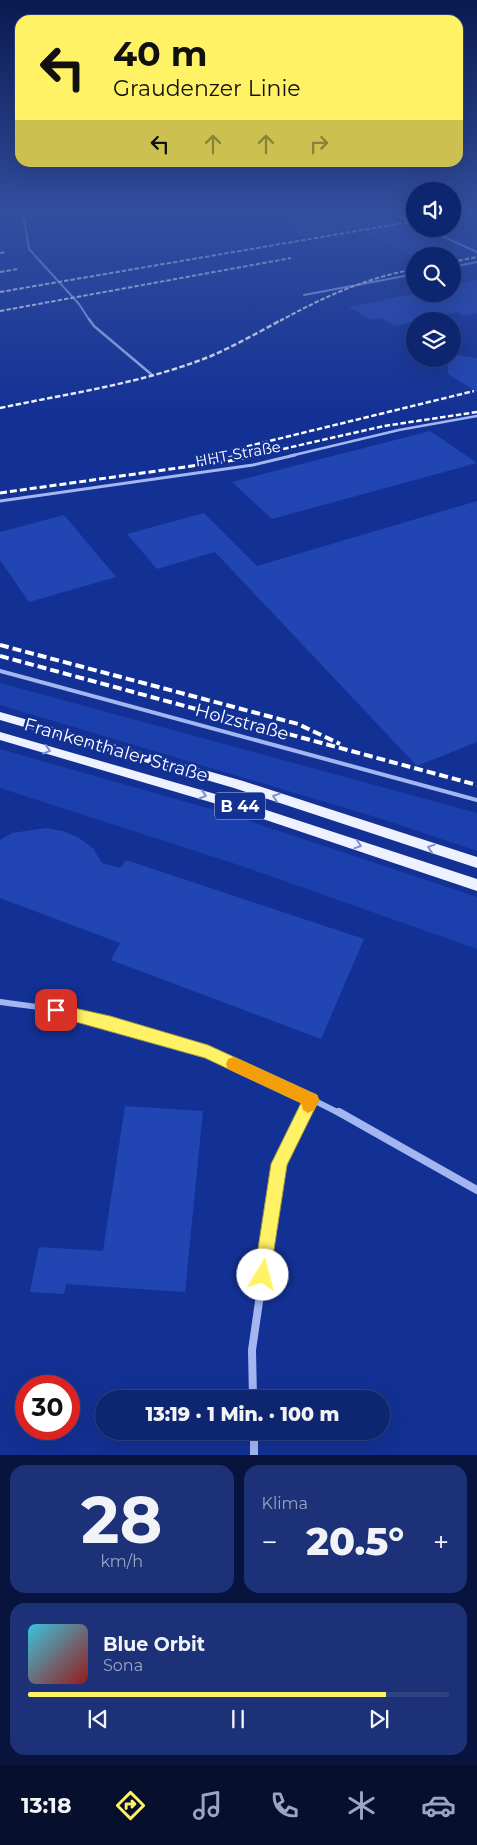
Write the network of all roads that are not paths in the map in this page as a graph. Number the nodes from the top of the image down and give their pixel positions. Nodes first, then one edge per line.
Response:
1 (57, 280) edge
2 (384, 280) edge
3 (304, 295) dead end
4 (152, 374) dead end
5 (477, 416) edge
6 (0, 501) edge
7 (0, 671) edge
8 (0, 716) edge
9 (0, 736) edge
10 (477, 800) edge
11 (477, 863) edge
12 (477, 885) edge
13 (0, 1002) edge
14 (311, 1100) junction
15 (477, 1190) edge
16 (253, 1390) edge
17 (254, 1440) edge
18 (254, 1455) edge

1 - 4 lane
2 - 3 lane
5 - 6 lane, HHT-Straße
7 - 10 lane, Holzstraße
11 -> 8 main road, Frankenthaler Straße / B 44
9 -> 12 main road, Frankenthaler Straße / B 44
13 - 14 street
14 - 15 street
14 - 16 street
17 - 18 street

